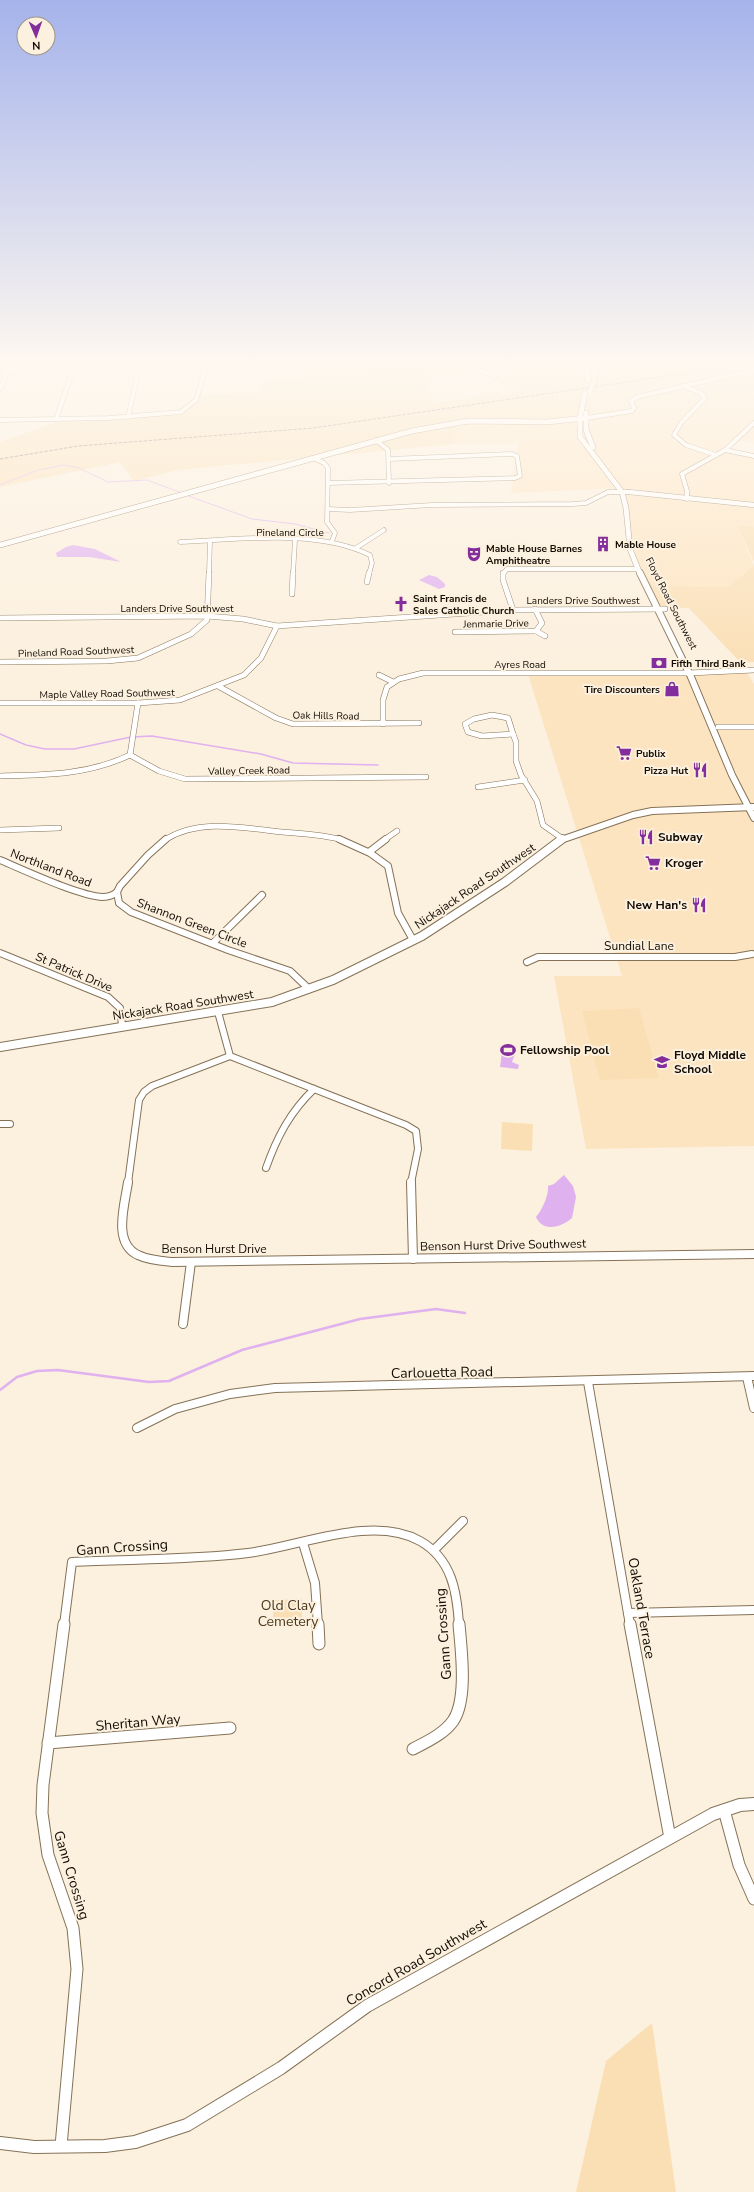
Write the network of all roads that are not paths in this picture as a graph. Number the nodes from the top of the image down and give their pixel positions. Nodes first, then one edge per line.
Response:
1 (277, 468) edge
2 (327, 468) edge
3 (389, 468) edge
4 (519, 468) edge
5 (603, 468) edge
6 (609, 468) edge
7 (692, 468) edge
8 (328, 483) junction
9 (389, 483) junction
10 (622, 492) junction
11 (630, 495) junction
12 (687, 499) junction
13 (754, 505) edge
14 (328, 509) junction
15 (633, 511) dead end
16 (384, 530) dead end
17 (295, 540) junction
18 (210, 541) junction
19 (332, 541) junction
20 (180, 542) dead end
21 (0, 545) edge
22 (356, 548) junction
23 (637, 569) junction
24 (367, 582) dead end
25 (292, 594) dead end
26 (535, 609) junction
27 (661, 609) junction
28 (513, 610) junction
29 (207, 616) junction
30 (0, 618) edge
31 (277, 626) junction
32 (536, 631) junction
33 (455, 632) dead end
34 (545, 636) dead end
35 (0, 662) edge
36 (754, 670) edge
37 (692, 673) junction
38 (379, 675) dead end
39 (393, 682) junction
40 (218, 686) junction
41 (0, 703) edge
42 (138, 703) junction
43 (419, 723) dead end
44 (383, 724) junction
45 (754, 727) edge
46 (718, 728) junction
47 (514, 734) junction
48 (130, 755) junction
49 (0, 776) edge
50 (426, 777) dead end
51 (525, 780) junction
52 (478, 787) dead end
53 (752, 806) edge
54 (754, 818) edge
55 (59, 828) dead end
56 (0, 830) edge
57 (397, 831) dead end
58 (563, 839) junction
59 (369, 852) junction
60 (0, 860) edge
61 (117, 892) junction
62 (262, 895) dead end
63 (413, 940) junction
64 (213, 943) junction
65 (0, 953) edge
66 (752, 954) dead end
67 (527, 962) dead end
68 (309, 989) junction
69 (218, 1012) junction
70 (122, 1025) junction
71 (0, 1046) edge
72 (230, 1056) junction
73 (314, 1089) junction
74 (0, 1124) edge
75 (10, 1124) dead end
76 (266, 1168) dead end
77 (754, 1254) edge
78 (413, 1259) junction
79 (191, 1262) junction
80 (183, 1324) dead end
81 (750, 1377) edge
82 (588, 1382) junction
83 (754, 1408) edge
84 (137, 1428) dead end
85 (463, 1521) dead end
86 (303, 1543) junction
87 (434, 1550) junction
88 (754, 1610) edge
89 (628, 1614) junction
90 (320, 1644) dead end
91 (230, 1728) dead end
92 (48, 1743) junction
93 (413, 1749) dead end
94 (754, 1804) edge
95 (724, 1810) junction
96 (670, 1838) junction
97 (754, 1898) edge
98 (0, 2143) edge
99 (61, 2146) junction

1 - 21 main road
2 - 8 street
3 - 9 street
4 - 9 street
5 - 10 main road, Floyd Road Southwest
6 - 11 main road, Floyd Road Southwest
7 - 12 street
8 - 9 street
8 - 14 street
10 - 11 street
10 - 14 street
10 - 23 main road, Floyd Road Southwest
11 - 12 street
12 - 13 street
14 - 19 street
15 - 27 main road, Floyd Road Southwest
16 - 22 street
17 - 18 street, Pineland Circle
17 - 19 street, Pineland Circle
17 - 25 street
18 - 20 street, Pineland Circle
18 - 29 street
19 - 22 street, Pineland Circle
22 - 24 street, Pineland Circle
23 - 27 main road, Floyd Road Southwest
23 - 28 street
26 - 27 street, Landers Drive Southwest
26 - 28 street, Landers Drive Southwest
26 - 32 street, Jenmarie Drive
27 - 37 main road, Floyd Road Southwest
28 - 31 street, Landers Drive Southwest
29 - 30 street, Landers Drive Southwest
29 - 31 street, Landers Drive Southwest
29 - 35 street, Pineland Road Southwest
31 - 40 street, Maple Valley Road Southwest
32 - 33 street, Jenmarie Drive
32 - 34 street
36 - 37 street, Ayres Road
37 - 39 street, Ayres Road
37 - 46 main road, Floyd Road Southwest
37 - 53 main road, Floyd Road Southwest
38 - 39 street
39 - 44 street
40 - 42 street, Maple Valley Road Southwest
40 - 44 street, Oak Hills Road
41 - 42 street, Maple Valley Road Southwest
42 - 48 street
43 - 44 street, Oak Hills Road
45 - 46 street
46 - 53 main road, Floyd Road Southwest
47 - 47 street
47 - 51 street
48 - 49 street
48 - 50 street, Valley Creek Road
51 - 52 street
51 - 58 street
53 - 54 main road, Floyd Road Southwest
53 - 58 street, Nickajack Road Southwest
55 - 56 street
57 - 59 street
58 - 63 street, Nickajack Road Southwest
59 - 61 street
59 - 63 street
60 - 61 street, Northland Road
61 - 64 street, Shannon Green Circle
62 - 64 street
63 - 68 street, Nickajack Road Southwest
64 - 68 street, Shannon Green Circle
65 - 70 street, St Patrick Drive
66 - 67 street, Sundial Lane
68 - 69 street, Nickajack Road Southwest
69 - 70 street, Nickajack Road Southwest
69 - 72 street
70 - 71 street, Nickajack Road Southwest
72 - 73 street, Benson Hurst Drive Southwest
72 - 79 street, Benson Hurst Drive
73 - 76 street
73 - 78 street, Benson Hurst Drive Southwest
74 - 75 street
77 - 78 street, Benson Hurst Drive Southwest
78 - 79 street, Benson Hurst Drive
79 - 80 street
81 - 82 street, Carlouetta Road
81 - 83 street
82 - 84 street, Carlouetta Road
82 - 89 street, Oakland Terrace
85 - 87 street
86 - 87 street, Gann Crossing
86 - 90 street
86 - 92 street, Gann Crossing
87 - 93 street, Gann Crossing
88 - 89 street
89 - 96 street, Oakland Terrace
91 - 92 street, Sheritan Way
92 - 99 street, Gann Crossing
94 - 95 street, Concord Road Southwest
95 - 96 street, Concord Road Southwest
95 - 97 street
96 - 99 street, Concord Road Southwest
98 - 99 street, Concord Road Southwest

